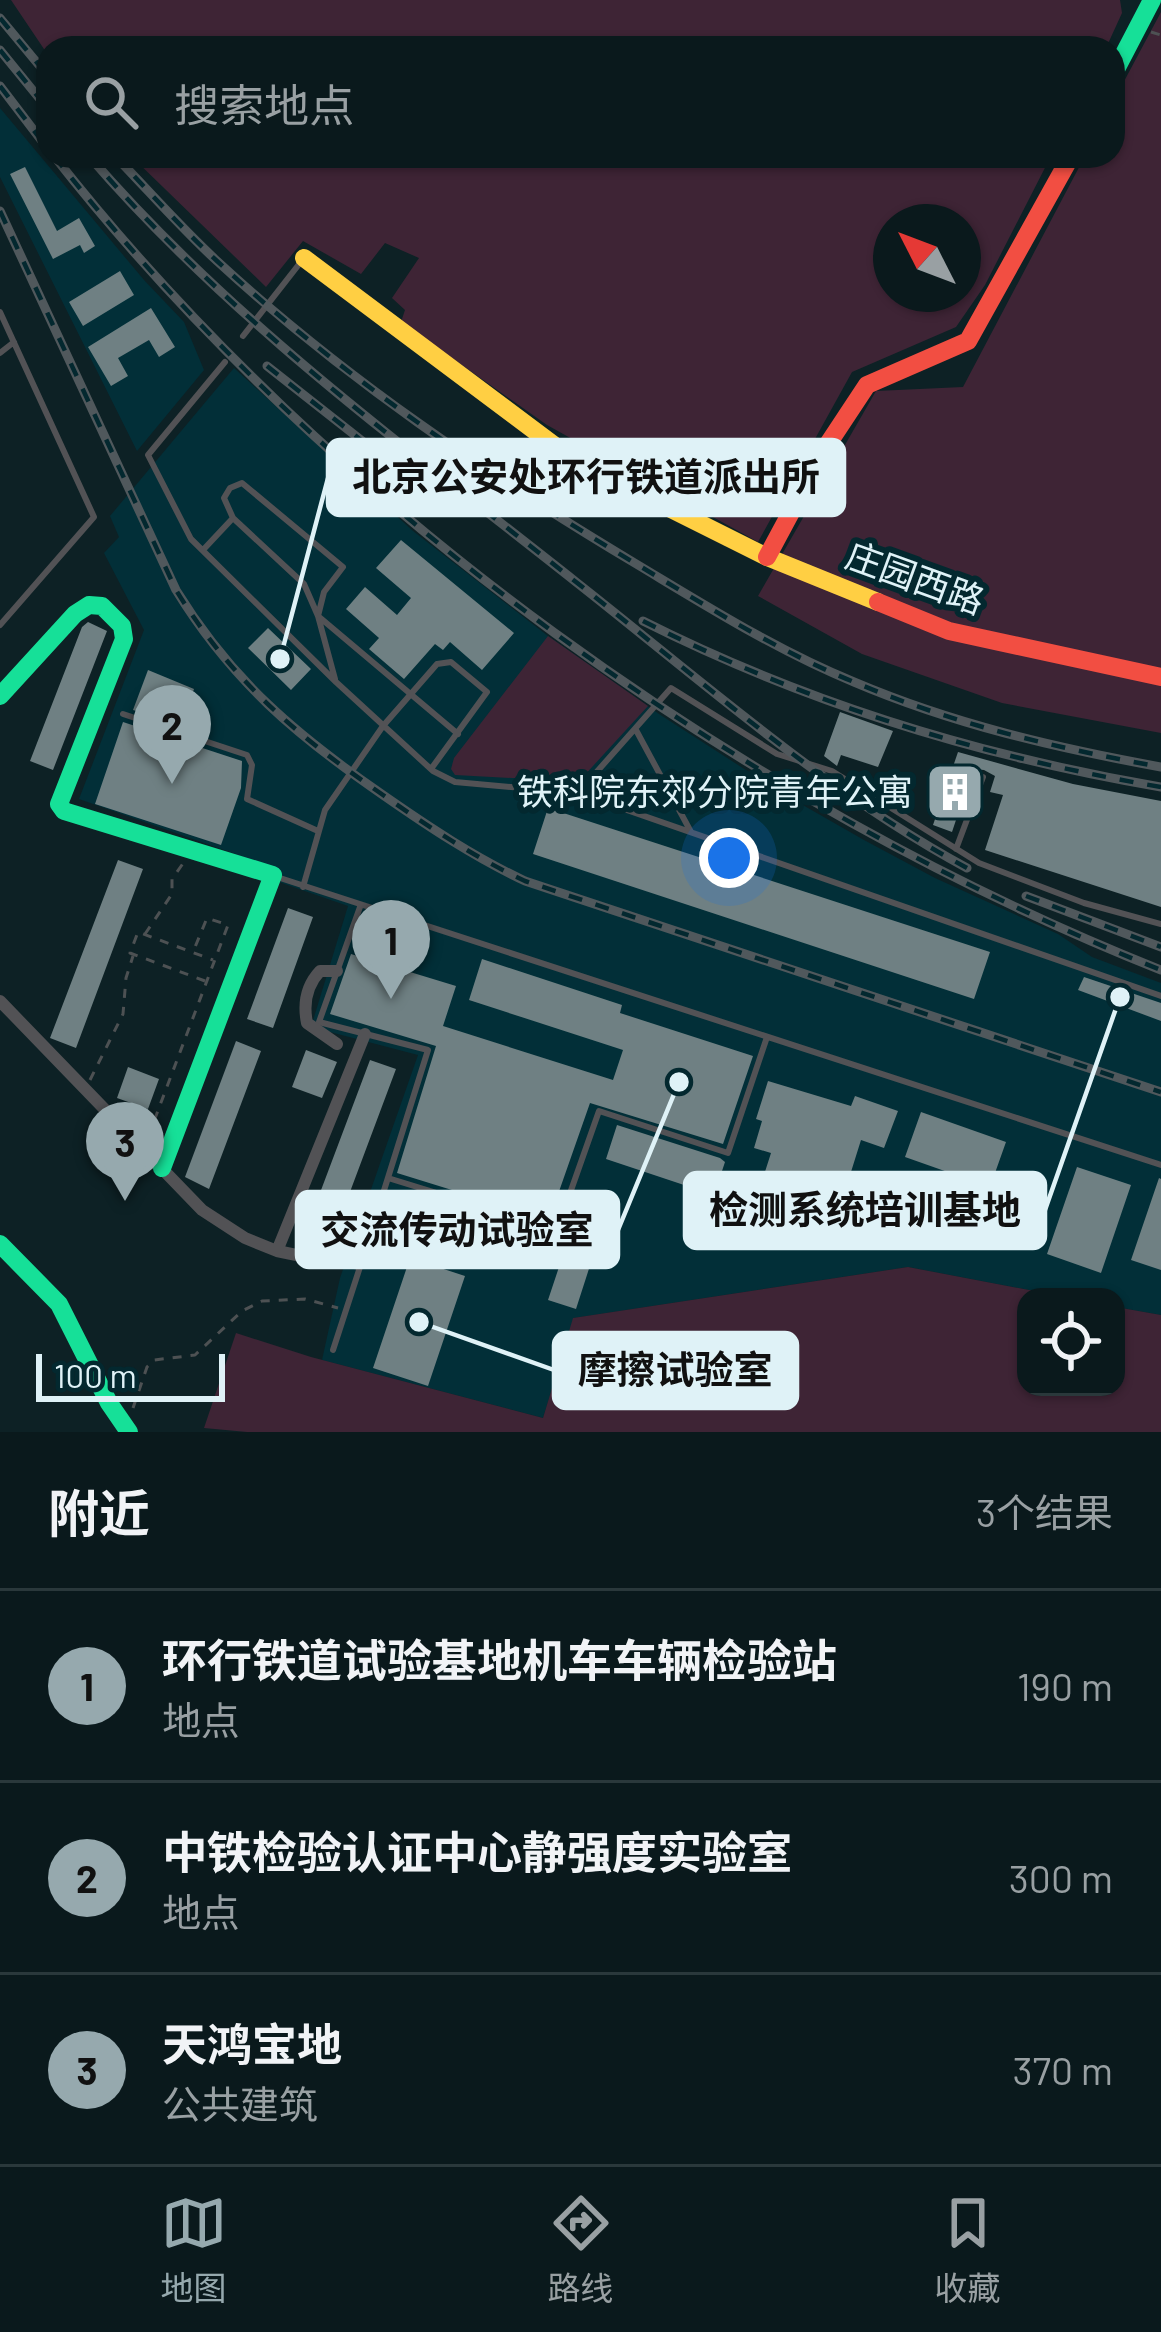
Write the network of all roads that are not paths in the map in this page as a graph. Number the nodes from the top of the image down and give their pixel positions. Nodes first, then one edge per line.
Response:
1 (1153, 0) edge
2 (1125, 52) edge
3 (1064, 168) edge
4 (304, 258) joint
5 (0, 312) edge
6 (243, 336) dead end
7 (14, 342) junction
8 (0, 353) edge
9 (225, 362) dead end
10 (233, 518) junction
11 (202, 551) junction
12 (767, 556) junction
13 (318, 616) junction
14 (0, 625) edge
15 (1161, 677) edge
16 (336, 682) junction
17 (4, 684) edge
18 (410, 694) junction
19 (124, 714) dead end
20 (383, 726) junction
21 (636, 730) junction
22 (458, 734) junction
23 (431, 769) junction
24 (983, 777) dead end
25 (578, 794) junction
26 (318, 831) junction
27 (692, 832) junction
28 (956, 849) junction
29 (273, 875) junction
30 (303, 886) junction
31 (360, 907) junction
32 (1161, 924) edge
33 (337, 971) junction
34 (1161, 997) edge
35 (0, 1001) edge
36 (365, 1034) junction
37 (766, 1040) junction
38 (337, 1044) dead end
39 (1161, 1166) edge
40 (162, 1168) junction
41 (388, 1178) junction
42 (0, 1244) edge
43 (277, 1251) junction
44 (335, 1263) joint
45 (360, 1267) junction
46 (333, 1349) dead end
47 (131, 1424) edge

1 - 2 street
3 - 12 street
4 - 6 lane
4 - 12 street, 庄园西路
5 - 7 lane
7 - 8 lane
7 - 14 lane
9 - 11 lane
10 - 11 lane
10 - 13 lane
10 - 13 lane
11 - 16 lane
12 - 15 street, 庄园西路
13 - 16 lane
13 - 18 lane
16 - 20 lane
17 - 29 street
18 - 20 lane
18 - 22 lane
18 - 22 lane
19 - 26 lane
20 - 23 lane
20 - 26 lane
21 - 25 lane
21 - 27 lane
21 - 28 lane
22 - 23 lane
23 - 25 lane
24 - 28 lane
25 - 27 lane
26 - 30 lane
27 - 34 lane
28 - 32 lane
29 - 30 lane
29 - 40 street
30 - 31 lane
31 - 33 lane
31 - 37 lane
33 - 36 lane
33 - 38 street
35 - 40 street
36 - 41 lane
36 - 43 street
37 - 39 lane
37 - 41 lane
40 - 43 street
41 - 45 lane
42 - 47 street
43 - 44 street
44 - 45 lane
45 - 46 lane

